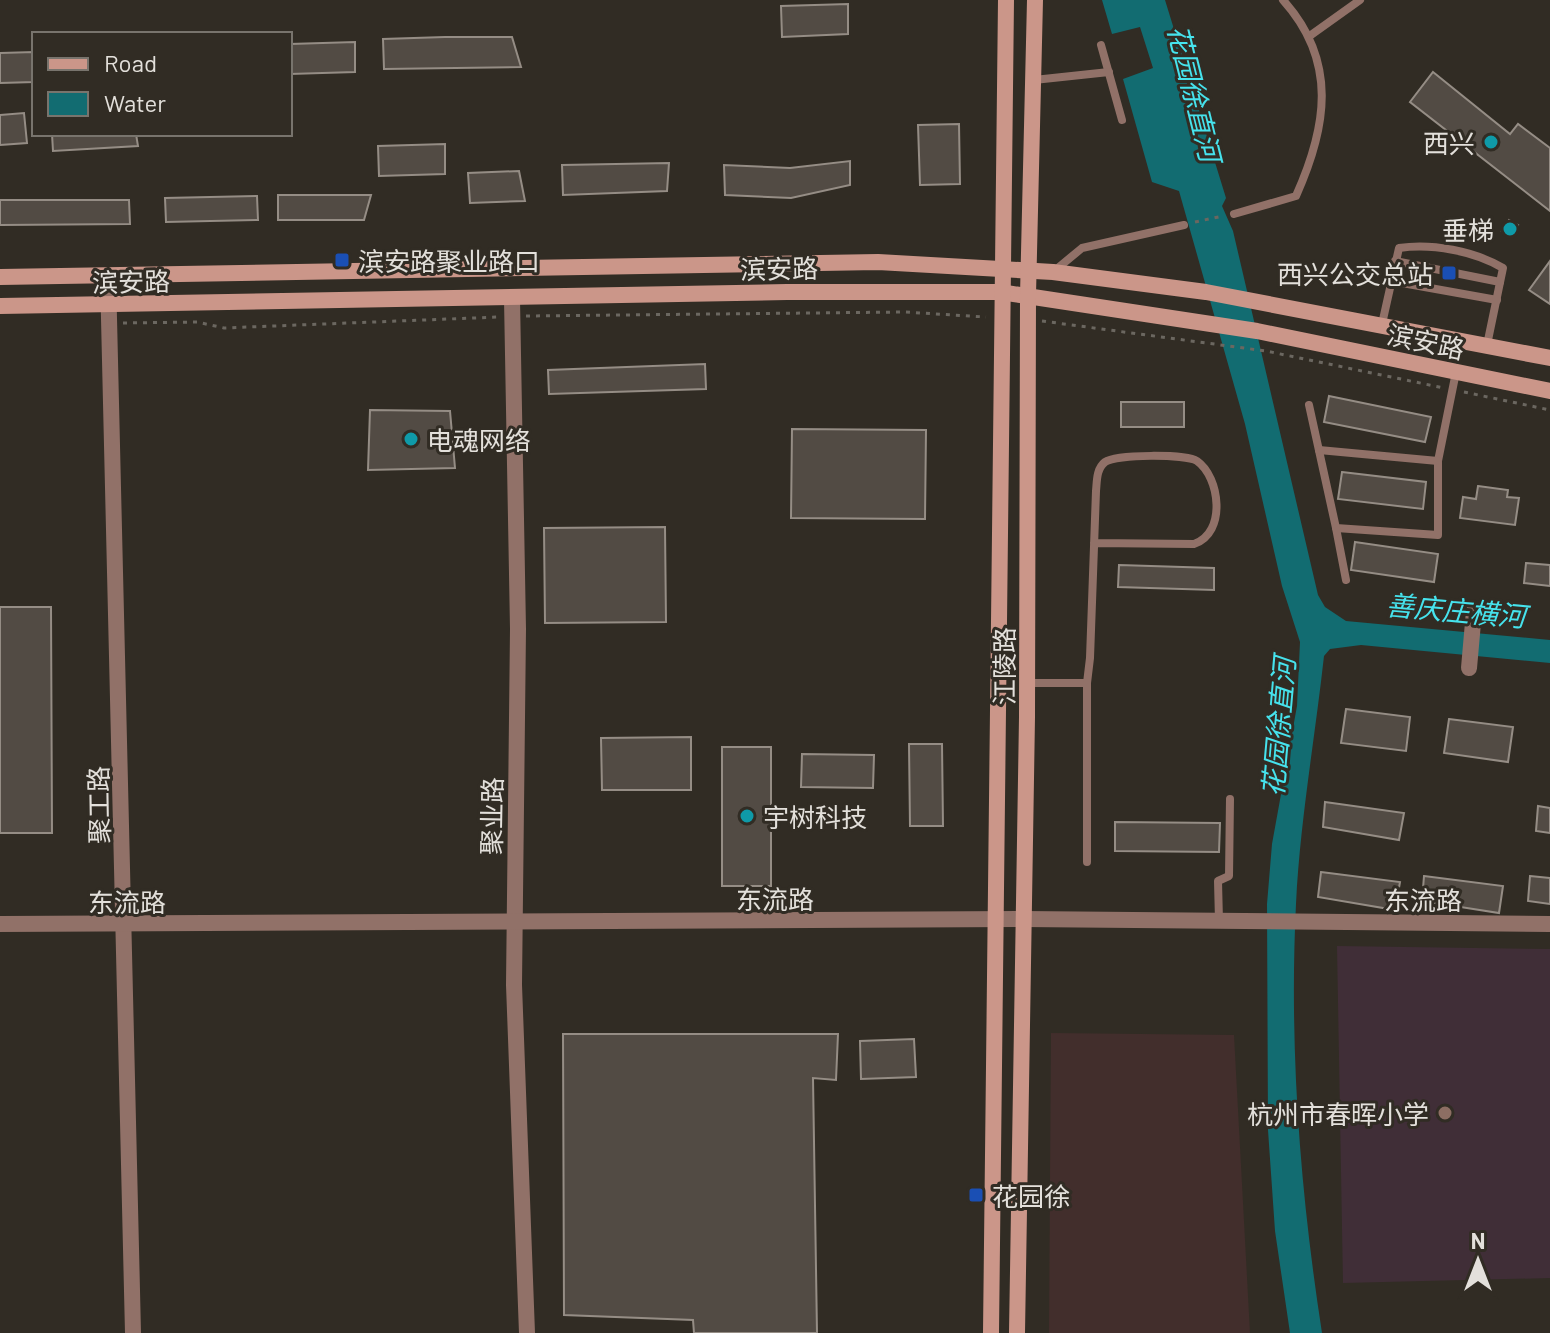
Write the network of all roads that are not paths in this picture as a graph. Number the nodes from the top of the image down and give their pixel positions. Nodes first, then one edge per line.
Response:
1 (1006, 0) edge
2 (1035, 0) edge
3 (1283, 0) edge
4 (1360, 0) edge
5 (1311, 35) junction
6 (1101, 45) dead end
7 (1109, 72) junction
8 (1033, 80) junction
9 (1122, 120) dead end
10 (1234, 214) road end
11 (1184, 225) road end
12 (1395, 261) junction
13 (1001, 267) junction
14 (1029, 270) junction
15 (1053, 272) junction
16 (108, 276) junction
17 (0, 277) edge
18 (1391, 281) junction
19 (1500, 282) junction
20 (1000, 292) junction
21 (1028, 295) junction
22 (512, 299) junction
23 (1497, 300) junction
24 (110, 305) junction
25 (0, 306) edge
26 (1382, 324) junction
27 (1487, 345) junction
28 (1550, 358) edge
29 (1456, 372) junction
30 (1550, 391) edge
31 (1309, 405) dead end
32 (1319, 450) junction
33 (1438, 461) junction
34 (1336, 528) junction
35 (1094, 543) junction
36 (1346, 580) dead end
37 (1474, 611) dead end
38 (1469, 668) dead end
39 (1027, 683) junction
40 (1087, 683) junction
41 (1230, 799) dead end
42 (1087, 862) dead end
43 (1023, 919) junction
44 (994, 920) junction
45 (1219, 921) junction
46 (0, 924) edge
47 (515, 924) junction
48 (1550, 924) edge
49 (125, 925) junction
50 (133, 1333) edge
51 (527, 1333) edge
52 (991, 1333) edge
53 (1017, 1333) edge

1 - 13 main road, 江陵路
2 - 8 main road, 江陵路
3 - 5 lane
4 - 5 lane
5 - 10 lane
6 - 7 lane
7 - 8 lane
7 - 9 lane
8 - 14 main road, 江陵路
11 - 15 lane
12 - 18 lane
12 - 19 lane
12 - 19 lane
13 - 14 main road, 滨安路
13 - 16 main road, 滨安路
13 - 20 main road, 江陵路
14 - 15 main road, 滨安路
14 - 21 main road, 江陵路
15 - 26 main road, 滨安路
16 - 17 main road, 滨安路
16 - 24 street, 聚工路
18 - 23 lane
18 - 26 lane
19 - 23 lane
20 - 21 main road, 滨安路
20 - 22 main road, 滨安路
20 - 44 main road, 江陵路
21 - 29 main road, 滨安路
21 - 39 main road, 江陵路
22 - 24 main road, 滨安路
22 - 47 street, 聚业路
23 - 27 lane
24 - 25 main road, 滨安路
24 - 49 street, 聚工路
26 - 27 main road, 滨安路
27 - 28 main road, 滨安路
29 - 30 main road, 滨安路
29 - 33 lane
31 - 32 lane
32 - 33 lane
32 - 34 lane
33 - 34 lane
34 - 36 lane
35 - 35 lane
35 - 40 lane
37 - 38 street
39 - 40 lane
39 - 43 main road, 江陵路
40 - 42 lane
41 - 45 lane
43 - 44 street, 东流路
43 - 45 street, 东流路
43 - 53 main road, 江陵路
44 - 47 street, 东流路
44 - 52 main road, 江陵路
45 - 48 street, 东流路
46 - 49 street, 东流路
47 - 49 street, 东流路
47 - 51 street, 聚业路
49 - 50 street, 聚工路

